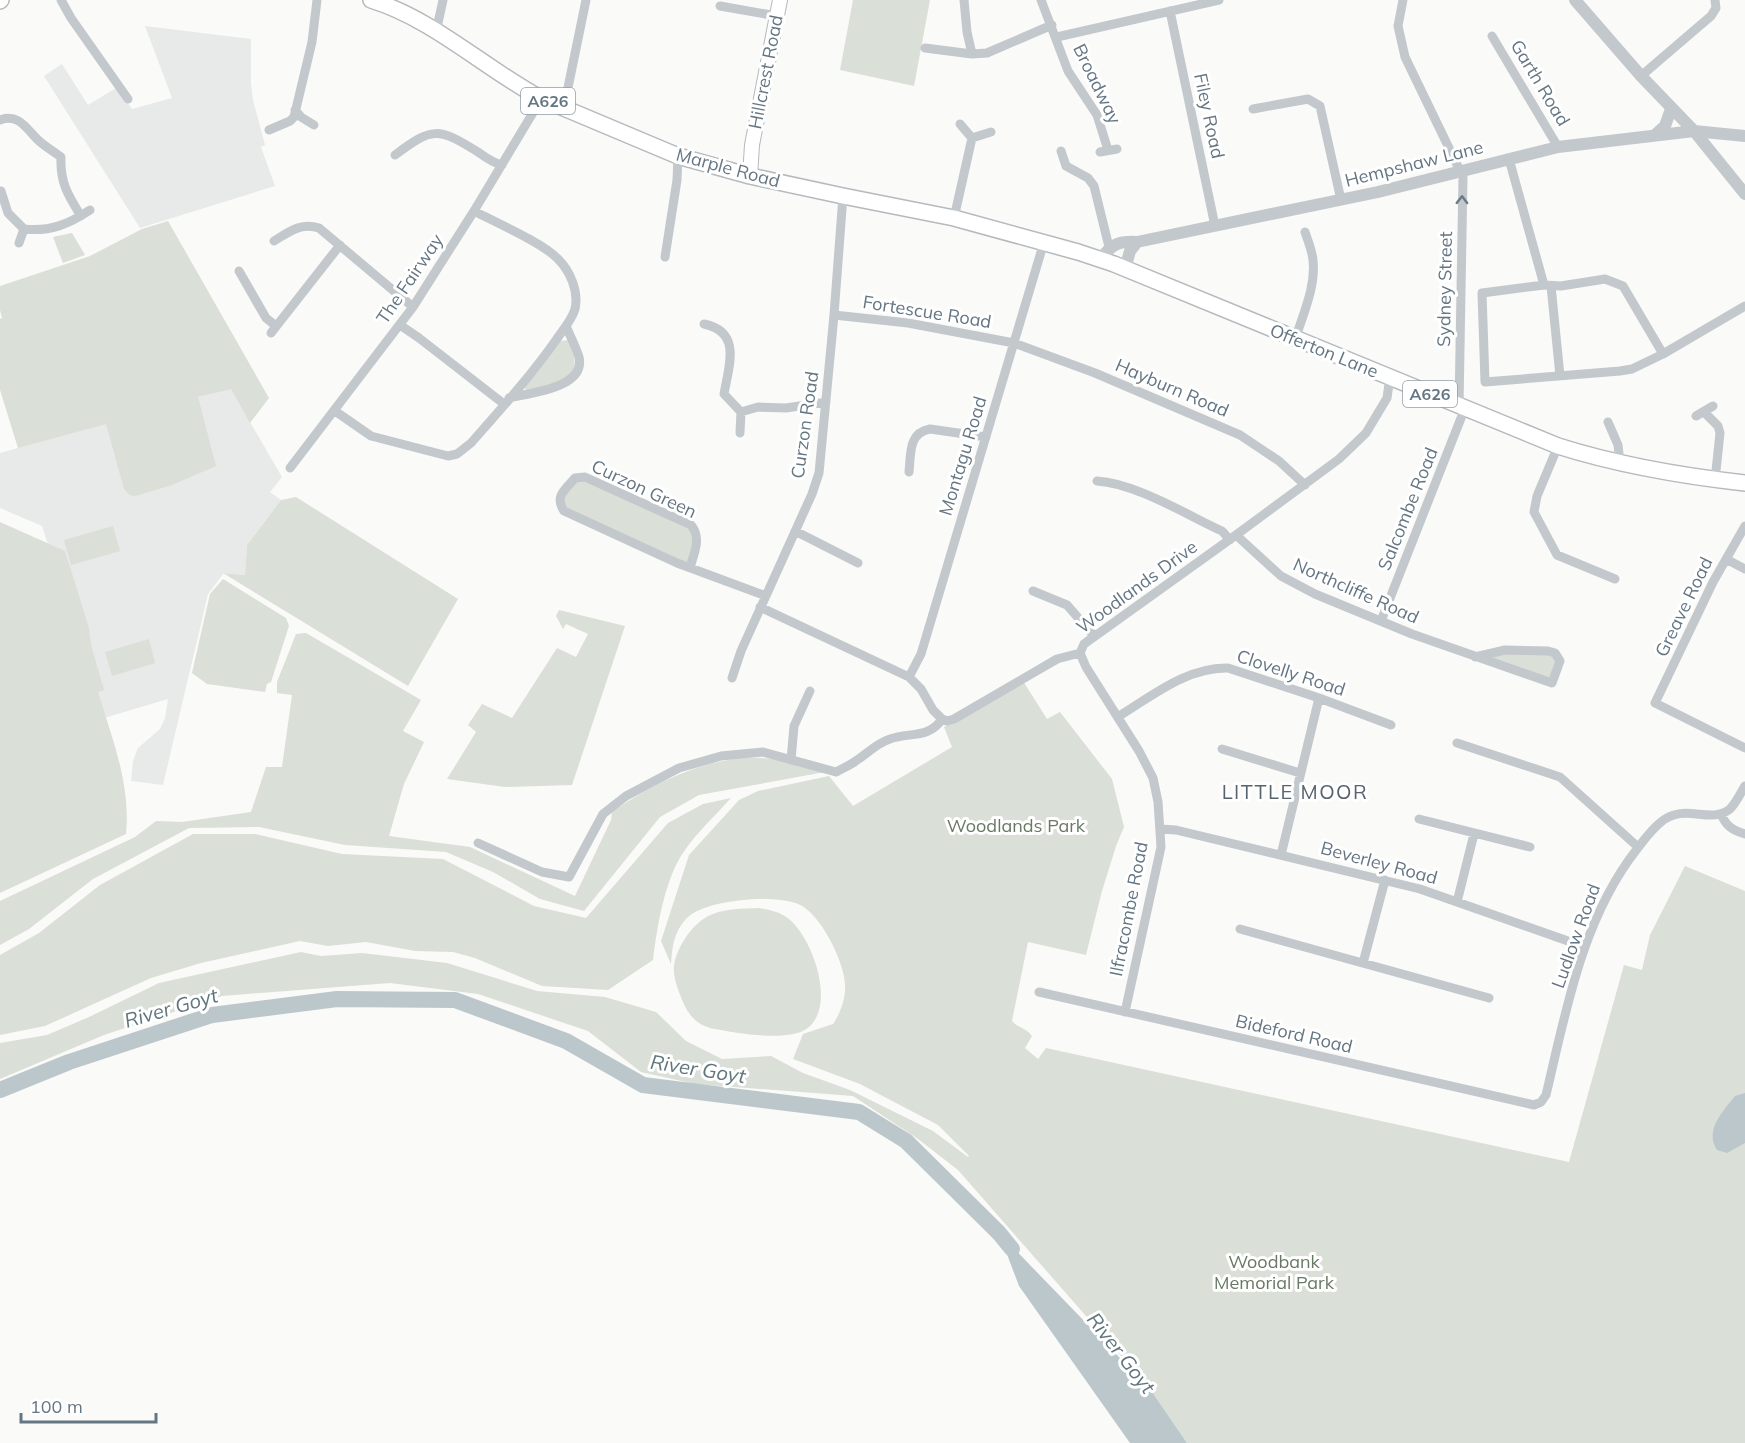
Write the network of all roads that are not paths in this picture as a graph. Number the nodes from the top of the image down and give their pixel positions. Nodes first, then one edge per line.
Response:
1 (61, 0) edge
2 (317, 0) edge
3 (371, 0) edge
4 (443, 0) edge
5 (586, 0) edge
6 (780, 0) edge
7 (964, 0) edge
8 (1041, 0) edge
9 (1219, 0) edge
10 (1403, 0) edge
11 (1575, 0) edge
12 (1715, 0) edge
13 (719, 7) edge
14 (1170, 11) junction
15 (777, 16) junction
16 (1052, 25) junction
17 (436, 32) junction
18 (1492, 36) dead end
19 (1057, 37) junction
20 (925, 48) dead end
21 (972, 54) junction
22 (1641, 76) junction
23 (540, 98) junction
24 (128, 99) dead end
25 (564, 107) junction
26 (1671, 108) junction
27 (1253, 109) dead end
28 (295, 110) junction
29 (0, 120) edge
30 (960, 124) dead end
31 (314, 126) dead end
32 (268, 129) dead end
33 (1694, 131) junction
34 (991, 132) dead end
35 (1729, 134) junction
36 (1655, 135) junction
37 (1745, 135) edge
38 (972, 138) junction
39 (1558, 147) junction
40 (1108, 150) dead end
41 (1061, 151) dead end
42 (396, 156) dead end
43 (678, 156) junction
44 (1714, 156) junction
45 (1509, 159) junction
46 (502, 165) junction
47 (1462, 172) junction
48 (745, 175) junction
49 (1, 191) edge
50 (1745, 194) edge
51 (843, 196) junction
52 (1341, 200) junction
53 (90, 210) dead end
54 (474, 211) junction
55 (81, 216) junction
56 (954, 218) junction
57 (1215, 226) junction
58 (24, 229) junction
59 (1305, 232) dead end
60 (274, 241) dead end
61 (1044, 242) junction
62 (1137, 242) junction
63 (19, 243) dead end
64 (340, 245) junction
65 (664, 257) dead end
66 (1112, 260) junction
67 (241, 278) dead end
68 (1548, 286) junction
69 (1745, 306) edge
70 (413, 307) junction
71 (834, 315) junction
72 (704, 324) dead end
73 (400, 325) junction
74 (566, 326) junction
75 (1295, 340) junction
76 (1014, 343) junction
77 (1663, 354) junction
78 (1560, 376) junction
79 (1390, 377) junction
80 (506, 401) junction
81 (826, 402) junction
82 (1713, 406) dead end
83 (1462, 407) junction
84 (335, 411) junction
85 (741, 412) junction
86 (1608, 422) dead end
87 (740, 433) dead end
88 (986, 437) junction
89 (1558, 446) junction
90 (1620, 463) junction
91 (290, 468) dead end
92 (909, 472) dead end
93 (1715, 480) junction
94 (1097, 481) dead end
95 (1745, 483) edge
96 (1305, 485) junction
97 (1745, 526) edge
98 (795, 531) junction
99 (1233, 537) junction
100 (1726, 559) junction
101 (858, 563) dead end
102 (690, 568) junction
103 (1745, 569) edge
104 (1615, 579) dead end
105 (1033, 591) dead end
106 (766, 596) junction
107 (760, 607) junction
108 (1381, 621) junction
109 (1094, 636) junction
110 (1080, 653) junction
111 (1474, 657) junction
112 (909, 677) junction
113 (732, 678) dead end
114 (810, 691) dead end
115 (1320, 698) junction
116 (1119, 716) junction
117 (942, 719) junction
118 (1390, 725) dead end
119 (1456, 743) dead end
120 (1222, 748) dead end
121 (1745, 748) edge
122 (791, 760) junction
123 (1300, 773) junction
124 (1745, 786) edge
125 (1721, 813) junction
126 (1419, 819) dead end
127 (1160, 829) junction
128 (1474, 834) junction
129 (1745, 834) edge
130 (478, 843) dead end
131 (1638, 847) junction
132 (1530, 848) dead end
133 (1281, 855) junction
134 (1385, 880) junction
135 (1457, 902) junction
136 (1240, 928) dead end
137 (1585, 947) junction
138 (1363, 963) junction
139 (1039, 992) dead end
140 (1488, 998) dead end
141 (1125, 1012) junction
142 (1541, 1102) joint

1 - 24 street
2 - 28 street
3 - 17 main road, Marple Road / A626
4 - 17 street
5 - 25 street
6 - 15 main road, Hillcrest Road
7 - 21 street
8 - 16 street, Broadway
9 - 14 street
10 - 47 street
11 - 22 street
12 - 22 street
13 - 15 street
14 - 19 street
14 - 57 street, Filey Road
15 - 48 main road, Hillcrest Road
16 - 19 street, Broadway
16 - 21 street
17 - 23 main road, Marple Road / A626
18 - 39 street, Garth Road
19 - 40 street, Broadway
20 - 21 street
22 - 26 street
23 - 25 main road, Marple Road / A626
23 - 46 street, The Fairway
25 - 43 main road, Marple Road / A626
26 - 33 street
26 - 36 street
27 - 52 street
28 - 31 street
28 - 32 street
29 - 55 street
30 - 38 street
33 - 35 street, Hempshaw Lane
33 - 36 street, Hempshaw Lane
33 - 44 street
34 - 38 street
35 - 37 street, Hempshaw Lane
35 - 44 street
36 - 39 street, Hempshaw Lane
38 - 56 street
39 - 45 street, Hempshaw Lane
41 - 66 street
42 - 46 street
43 - 48 main road, Marple Road / A626
43 - 65 street
44 - 50 street
45 - 47 street, Hempshaw Lane
45 - 68 street
46 - 54 street, The Fairway
47 - 52 street, Hempshaw Lane
83 -> 47 street, Sydney Street
48 - 51 main road, Marple Road / A626
49 - 58 street
51 - 56 main road, Marple Road / A626
51 - 71 street, Curzon Road
52 - 57 street, Hempshaw Lane
53 - 55 street
54 - 70 street, The Fairway
54 - 74 street
55 - 58 street
56 - 61 main road, Marple Road / A626
57 - 62 street, Hempshaw Lane
58 - 63 street
59 - 75 street
60 - 64 street
61 - 66 main road, Marple Road / A626
61 - 76 street, Montagu Road
62 - 66 street
62 - 66 street, Hempshaw Lane
64 - 67 street
64 - 70 street
66 - 75 main road, Offerton Lane / A626
68 - 77 street
68 - 78 street
68 - 78 street
69 - 77 street
70 - 73 street, The Fairway
71 - 76 street, Fortescue Road
71 - 81 street, Curzon Road
72 - 85 street
73 - 80 street
73 - 84 street, The Fairway
74 - 80 street
74 - 80 street
75 - 79 main road, Offerton Lane / A626
76 - 88 street, Montagu Road
76 - 96 street, Hayburn Road
77 - 78 street
79 - 83 main road, Offerton Lane / A626
79 - 96 street, Woodlands Drive
80 - 84 street
81 - 85 street
81 - 98 street, Curzon Road
82 - 93 street
83 - 89 main road, Offerton Lane / A626
83 - 108 street, Salcombe Road
84 - 91 street, The Fairway
85 - 87 street
86 - 90 street
88 - 92 street
88 - 112 street, Montagu Road
89 - 90 main road, Offerton Lane / A626
89 - 104 street
90 - 93 main road, Offerton Lane / A626
93 - 95 main road, Offerton Lane / A626
94 - 99 street, Northcliffe Road
96 - 99 street, Woodlands Drive
97 - 100 street, Greave Road
98 - 101 street
98 - 106 street, Curzon Road
99 - 108 street, Northcliffe Road
99 - 109 street, Woodlands Drive
100 - 103 street
100 - 121 street, Greave Road
102 - 102 street, Curzon Green
102 - 106 street, Curzon Green
105 - 109 street
106 - 107 street, Curzon Road
107 - 112 street
107 - 113 street, Curzon Road
108 - 111 street, Northcliffe Road
109 - 110 street, Woodlands Drive
110 - 116 street, Ilfracombe Road
110 - 117 street, Woodlands Drive
111 - 111 street, Northcliffe Road
112 - 117 street
114 - 122 street
115 - 116 street, Clovelly Road
115 - 118 street, Clovelly Road
115 - 123 street
116 - 127 street, Ilfracombe Road
117 - 122 street, Woodlands Drive
119 - 131 street
120 - 123 street
122 - 130 street, Woodlands Drive
123 - 133 street
124 - 125 street
125 - 129 street
125 - 131 street, Ludlow Road
126 - 128 street
127 - 133 street, Beverley Road
127 - 141 street, Ilfracombe Road
128 - 132 street
128 - 135 street
131 - 137 street, Ludlow Road
133 - 134 street, Beverley Road
134 - 135 street, Beverley Road
134 - 138 street
135 - 137 street, Beverley Road
136 - 138 street
137 - 142 street, Ludlow Road
138 - 140 street
139 - 141 street, Bideford Road
141 - 142 street, Bideford Road

